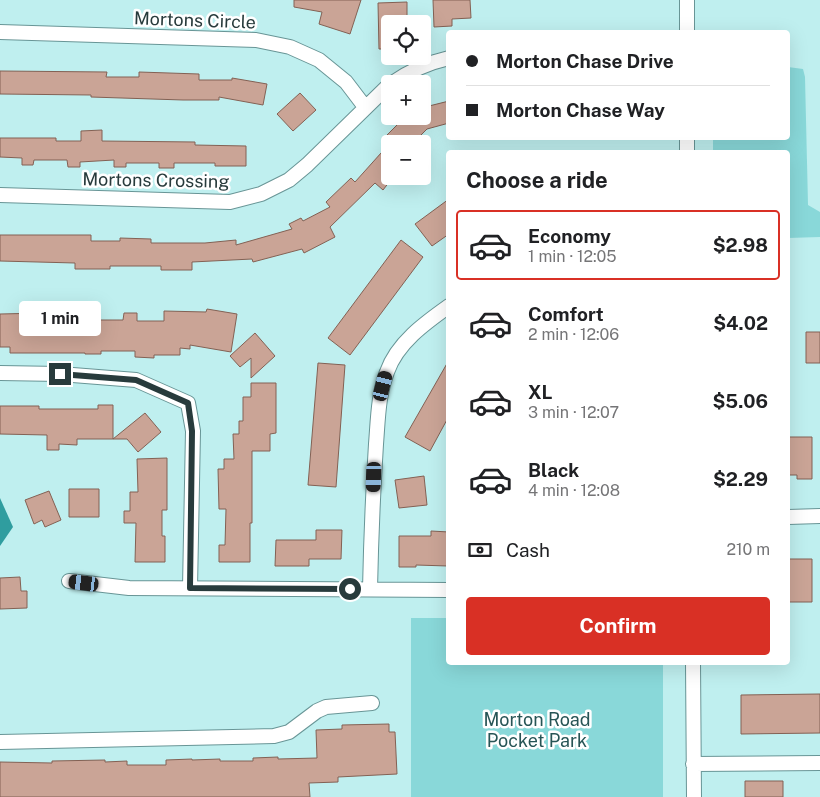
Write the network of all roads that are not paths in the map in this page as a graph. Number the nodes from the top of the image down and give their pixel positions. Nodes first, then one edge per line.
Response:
1 (687, 0) edge
2 (687, 30) edge
3 (0, 32) edge
4 (446, 59) edge
5 (404, 75) edge
6 (381, 92) edge
7 (365, 107) junction
8 (0, 195) edge
9 (446, 308) edge
10 (0, 373) edge
11 (820, 516) edge
12 (790, 517) edge
13 (69, 581) dead end
14 (190, 588) junction
15 (370, 590) junction
16 (446, 590) edge
17 (693, 665) edge
18 (372, 703) dead end
19 (0, 742) edge
20 (820, 763) edge
21 (693, 764) junction
22 (694, 797) edge

1 - 2 street
3 - 7 street, Mortons Circle
4 - 5 street, Mortons Crossing
6 - 7 street, Mortons Crossing
7 - 8 street, Mortons Crossing
9 - 15 street
10 - 14 street
11 - 12 street
13 - 14 street
14 - 15 street
15 - 16 street
17 - 21 street
18 - 19 street
20 - 21 street
21 - 22 street

